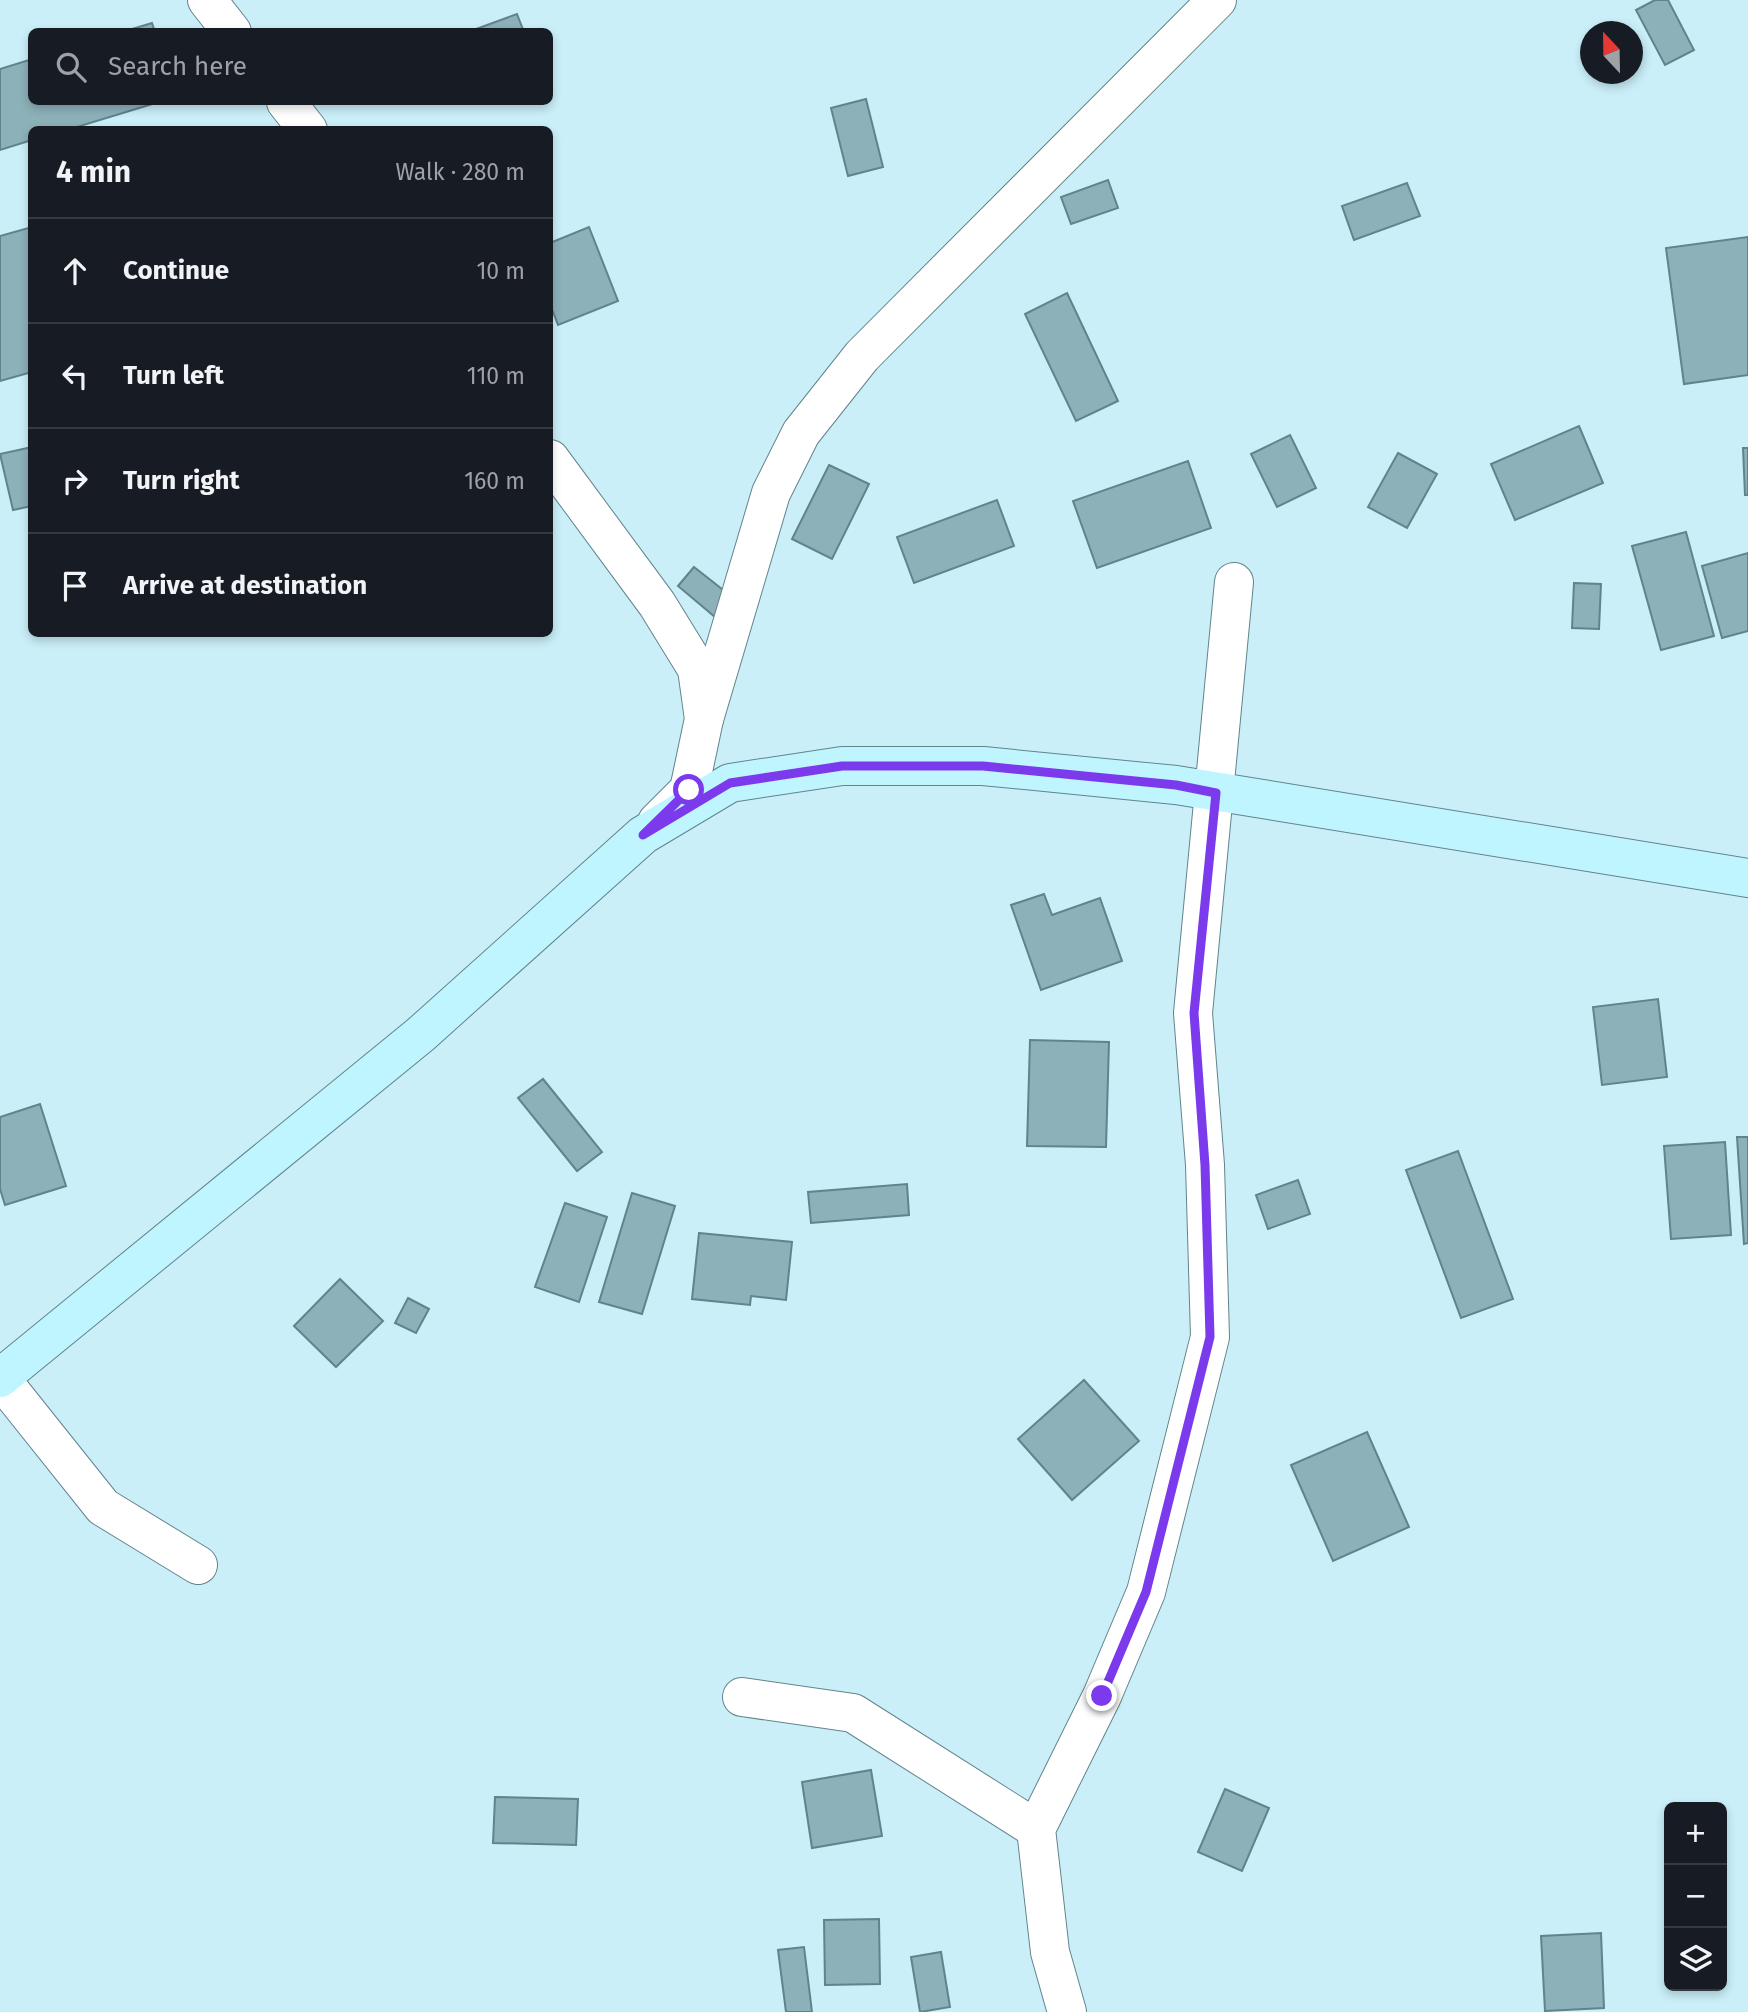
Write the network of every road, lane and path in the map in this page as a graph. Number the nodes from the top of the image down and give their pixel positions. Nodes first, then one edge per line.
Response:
1 (207, 0) edge
2 (1217, 0) edge
3 (229, 28) edge
4 (288, 105) edge
5 (305, 126) edge
6 (553, 463) edge
7 (1234, 582) dead end
8 (704, 719) junction
9 (1216, 793) junction
10 (643, 835) junction
11 (1748, 877) edge
12 (0, 1378) edge
13 (198, 1564) dead end
14 (742, 1697) dead end
15 (1036, 1829) junction
16 (1067, 2012) edge

1 - 3 street
2 - 8 street
4 - 5 street
6 - 8 street
7 - 9 street
8 - 10 street
9 - 10 street
9 - 11 street
9 - 15 street
10 - 12 street
12 - 13 street
14 - 15 street
15 - 16 street

